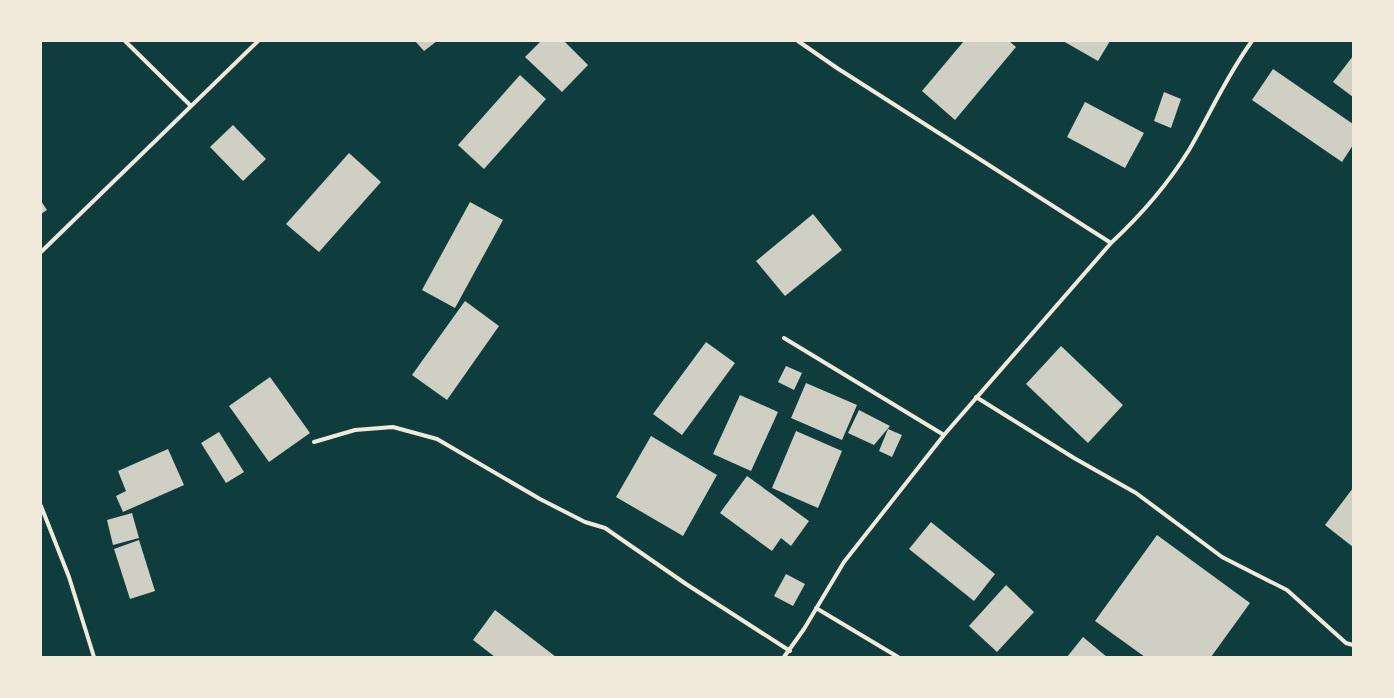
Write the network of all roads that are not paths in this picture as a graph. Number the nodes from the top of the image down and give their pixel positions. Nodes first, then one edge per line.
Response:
1 (125, 41) edge
2 (258, 41) edge
3 (798, 41) edge
4 (1252, 41) edge
5 (191, 106) junction
6 (1111, 244) junction
7 (41, 252) edge
8 (784, 338) dead end
9 (976, 397) junction
10 (944, 435) junction
11 (314, 442) dead end
12 (41, 506) edge
13 (816, 608) junction
14 (1353, 645) edge
15 (790, 651) junction
16 (94, 657) edge
17 (784, 657) edge
18 (898, 657) edge

1 - 5 street
2 - 5 street
3 - 6 street
4 - 6 street
5 - 7 street
6 - 9 street
8 - 10 street
9 - 10 street
9 - 14 street
10 - 13 street
11 - 15 street
12 - 16 street
13 - 15 street
13 - 18 street
15 - 17 street

